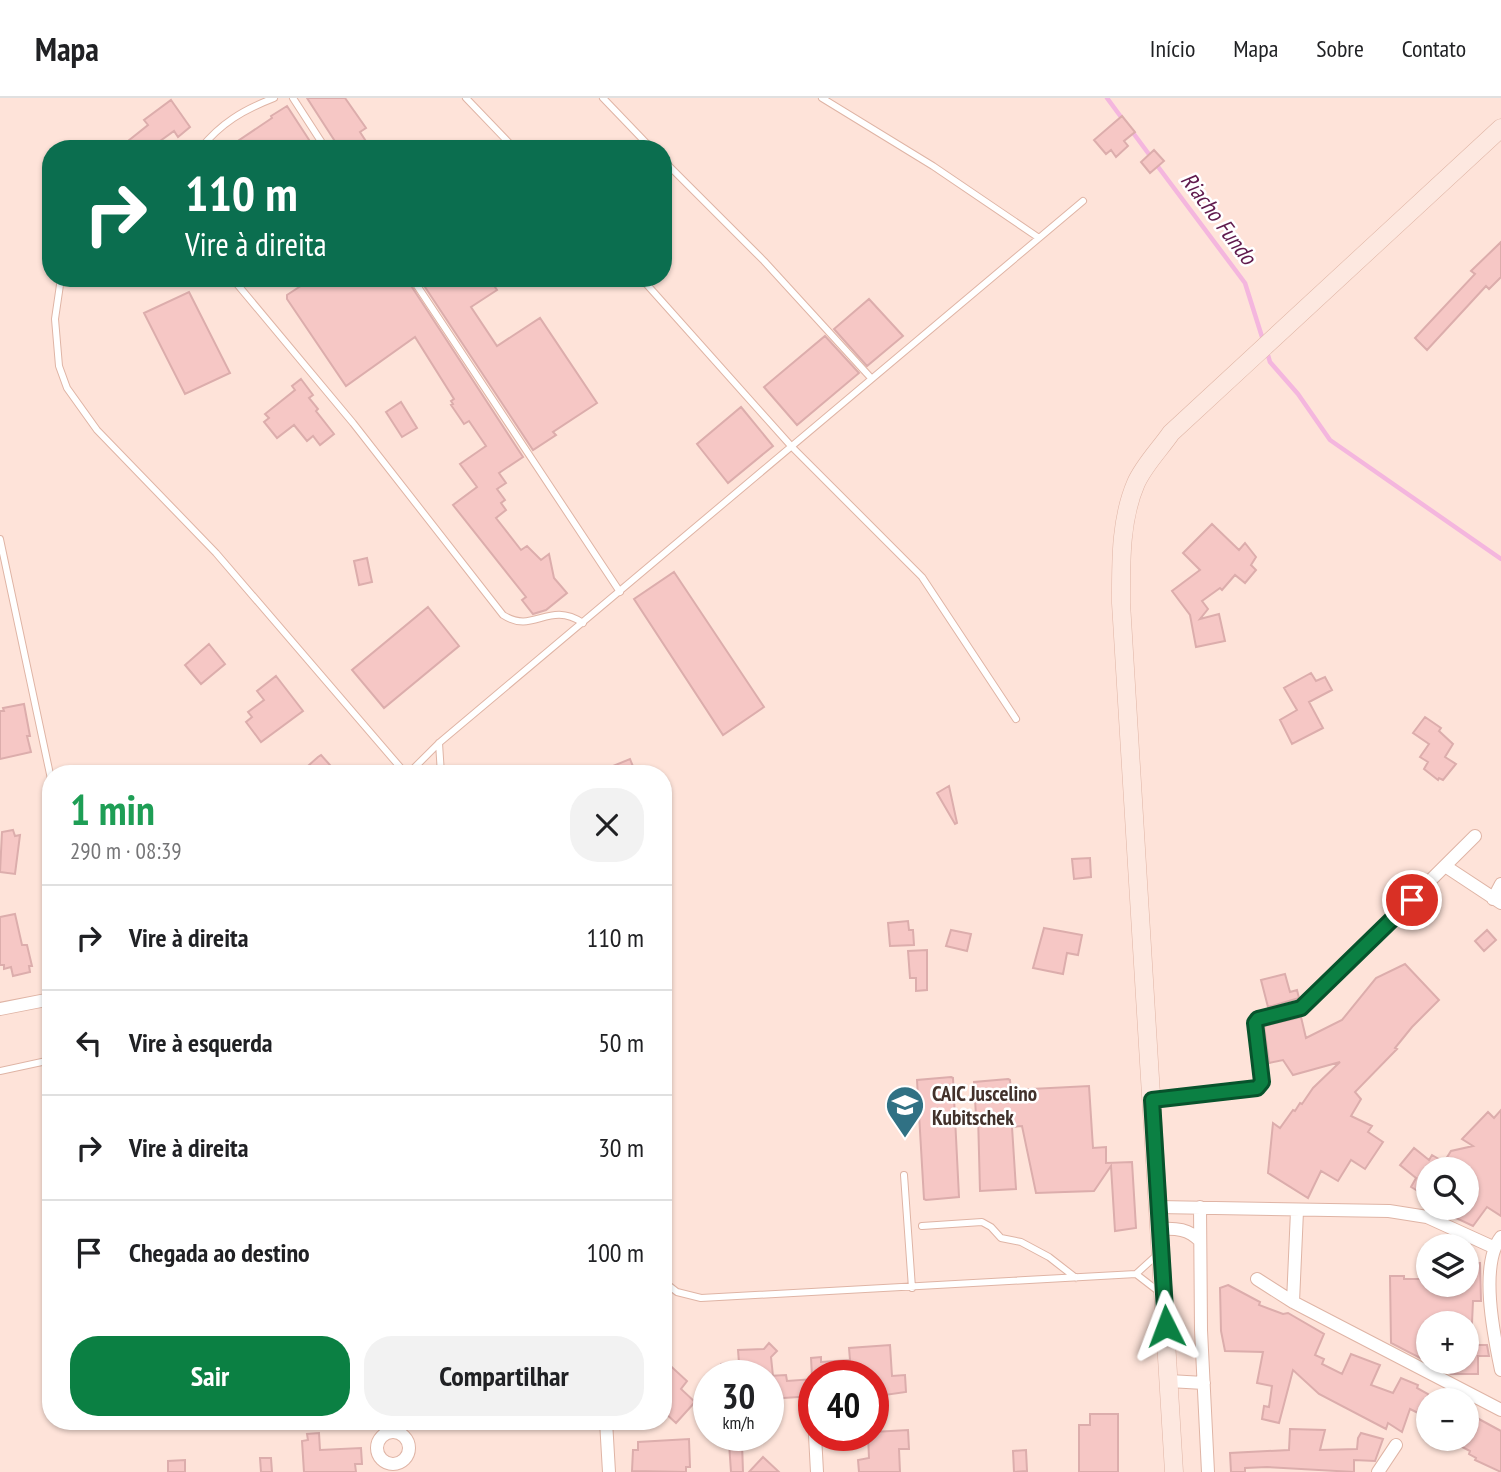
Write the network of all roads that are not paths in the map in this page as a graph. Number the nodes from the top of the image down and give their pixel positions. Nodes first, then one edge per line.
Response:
1 (274, 98) edge
2 (293, 98) edge
3 (466, 98) edge
4 (603, 98) edge
5 (822, 98) edge
6 (1501, 128) edge
7 (208, 140) edge
8 (321, 140) edge
9 (506, 140) edge
10 (643, 140) edge
11 (672, 169) edge
12 (1083, 201) dead end
13 (1039, 238) junction
14 (60, 287) edge
15 (240, 287) edge
16 (418, 287) edge
17 (648, 287) edge
18 (871, 378) junction
19 (792, 447) junction
20 (0, 539) edge
21 (620, 592) junction
22 (583, 623) junction
23 (1016, 719) dead end
24 (439, 743) junction
25 (48, 765) edge
26 (400, 765) edge
27 (412, 765) edge
28 (440, 765) edge
29 (1475, 836) dead end
30 (1445, 866) junction
31 (1501, 884) edge
32 (1497, 901) edge
33 (42, 1001) edge
34 (0, 1009) edge
35 (42, 1062) edge
36 (0, 1071) edge
37 (1152, 1100) junction
38 (904, 1175) dead end
39 (1158, 1207) junction
40 (1200, 1208) junction
41 (1297, 1211) junction
42 (922, 1226) dead end
43 (1160, 1229) junction
44 (1200, 1241) junction
45 (1497, 1242) edge
46 (1162, 1249) junction
47 (1136, 1275) junction
48 (1076, 1278) junction
49 (1257, 1279) dead end
50 (912, 1287) junction
51 (672, 1288) edge
52 (1165, 1299) junction
53 (1293, 1302) junction
54 (1501, 1370) edge
55 (1169, 1381) junction
56 (1204, 1383) junction
57 (1501, 1410) edge
58 (607, 1430) edge
59 (1396, 1445) dead end
60 (816, 1451) edge
61 (609, 1472) edge
62 (817, 1472) edge
63 (1174, 1472) edge
64 (1208, 1472) edge
65 (1378, 1472) edge

1 - 7 lane
2 - 8 lane
3 - 9 lane
4 - 10 lane
5 - 13 lane
6 - 37 street
11 - 18 lane
12 - 13 lane
13 - 18 lane
14 - 26 lane
15 - 22 lane
16 - 21 lane
17 - 19 lane
18 - 19 lane
19 - 21 lane
19 - 23 lane
20 - 25 lane
21 - 22 lane
22 - 24 lane
24 - 27 lane
24 - 28 lane
29 - 30 street
30 - 32 street
30 - 37 street
31 - 32 street
33 - 34 street
35 - 36 lane
37 - 39 street
38 - 50 lane
39 - 40 street
39 - 43 street
40 - 41 street
40 - 44 street
41 - 45 street
41 - 53 street
42 - 48 lane
43 - 44 street
43 - 46 street
44 - 56 street
45 - 54 street
46 - 47 lane
46 - 52 street
47 - 48 lane
47 - 52 lane
48 - 50 lane
49 - 53 street
50 - 51 lane
52 - 55 street
53 - 57 street
55 - 56 street
55 - 63 street
56 - 64 street
58 - 61 street
59 - 65 street
60 - 62 street

